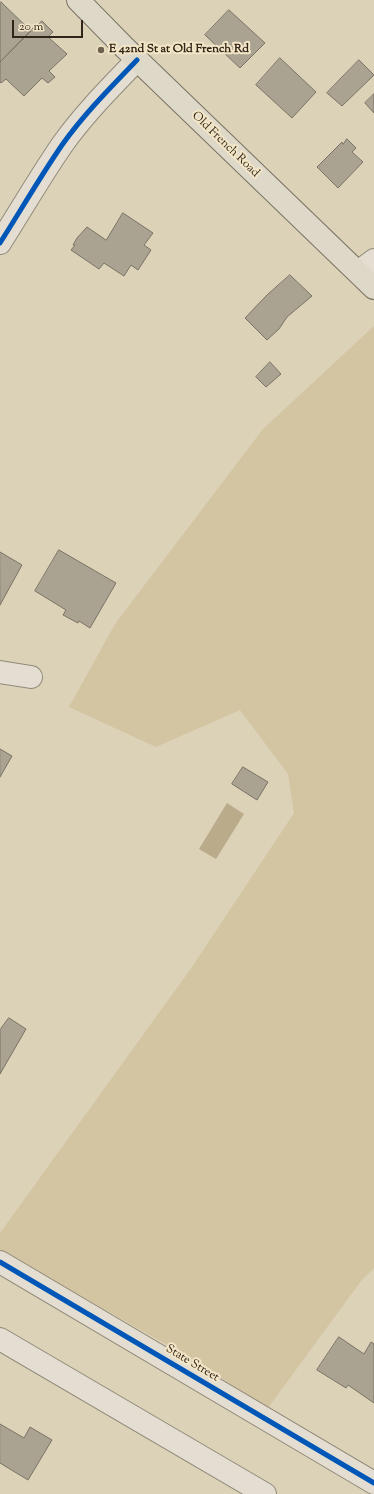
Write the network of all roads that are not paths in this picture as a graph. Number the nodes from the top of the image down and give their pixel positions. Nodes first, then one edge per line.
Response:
1 (78, 0) edge
2 (137, 60) junction
3 (0, 243) edge
4 (366, 266) edge
5 (374, 288) edge
6 (0, 672) edge
7 (31, 678) dead end
8 (0, 1262) edge
9 (0, 1339) edge
10 (374, 1483) edge
11 (265, 1494) edge

1 - 2 main road, Old French Road
2 - 3 street
2 - 4 main road, Old French Road
4 - 5 main road, Old French Road
6 - 7 street
8 - 10 street, State Street
9 - 11 street

